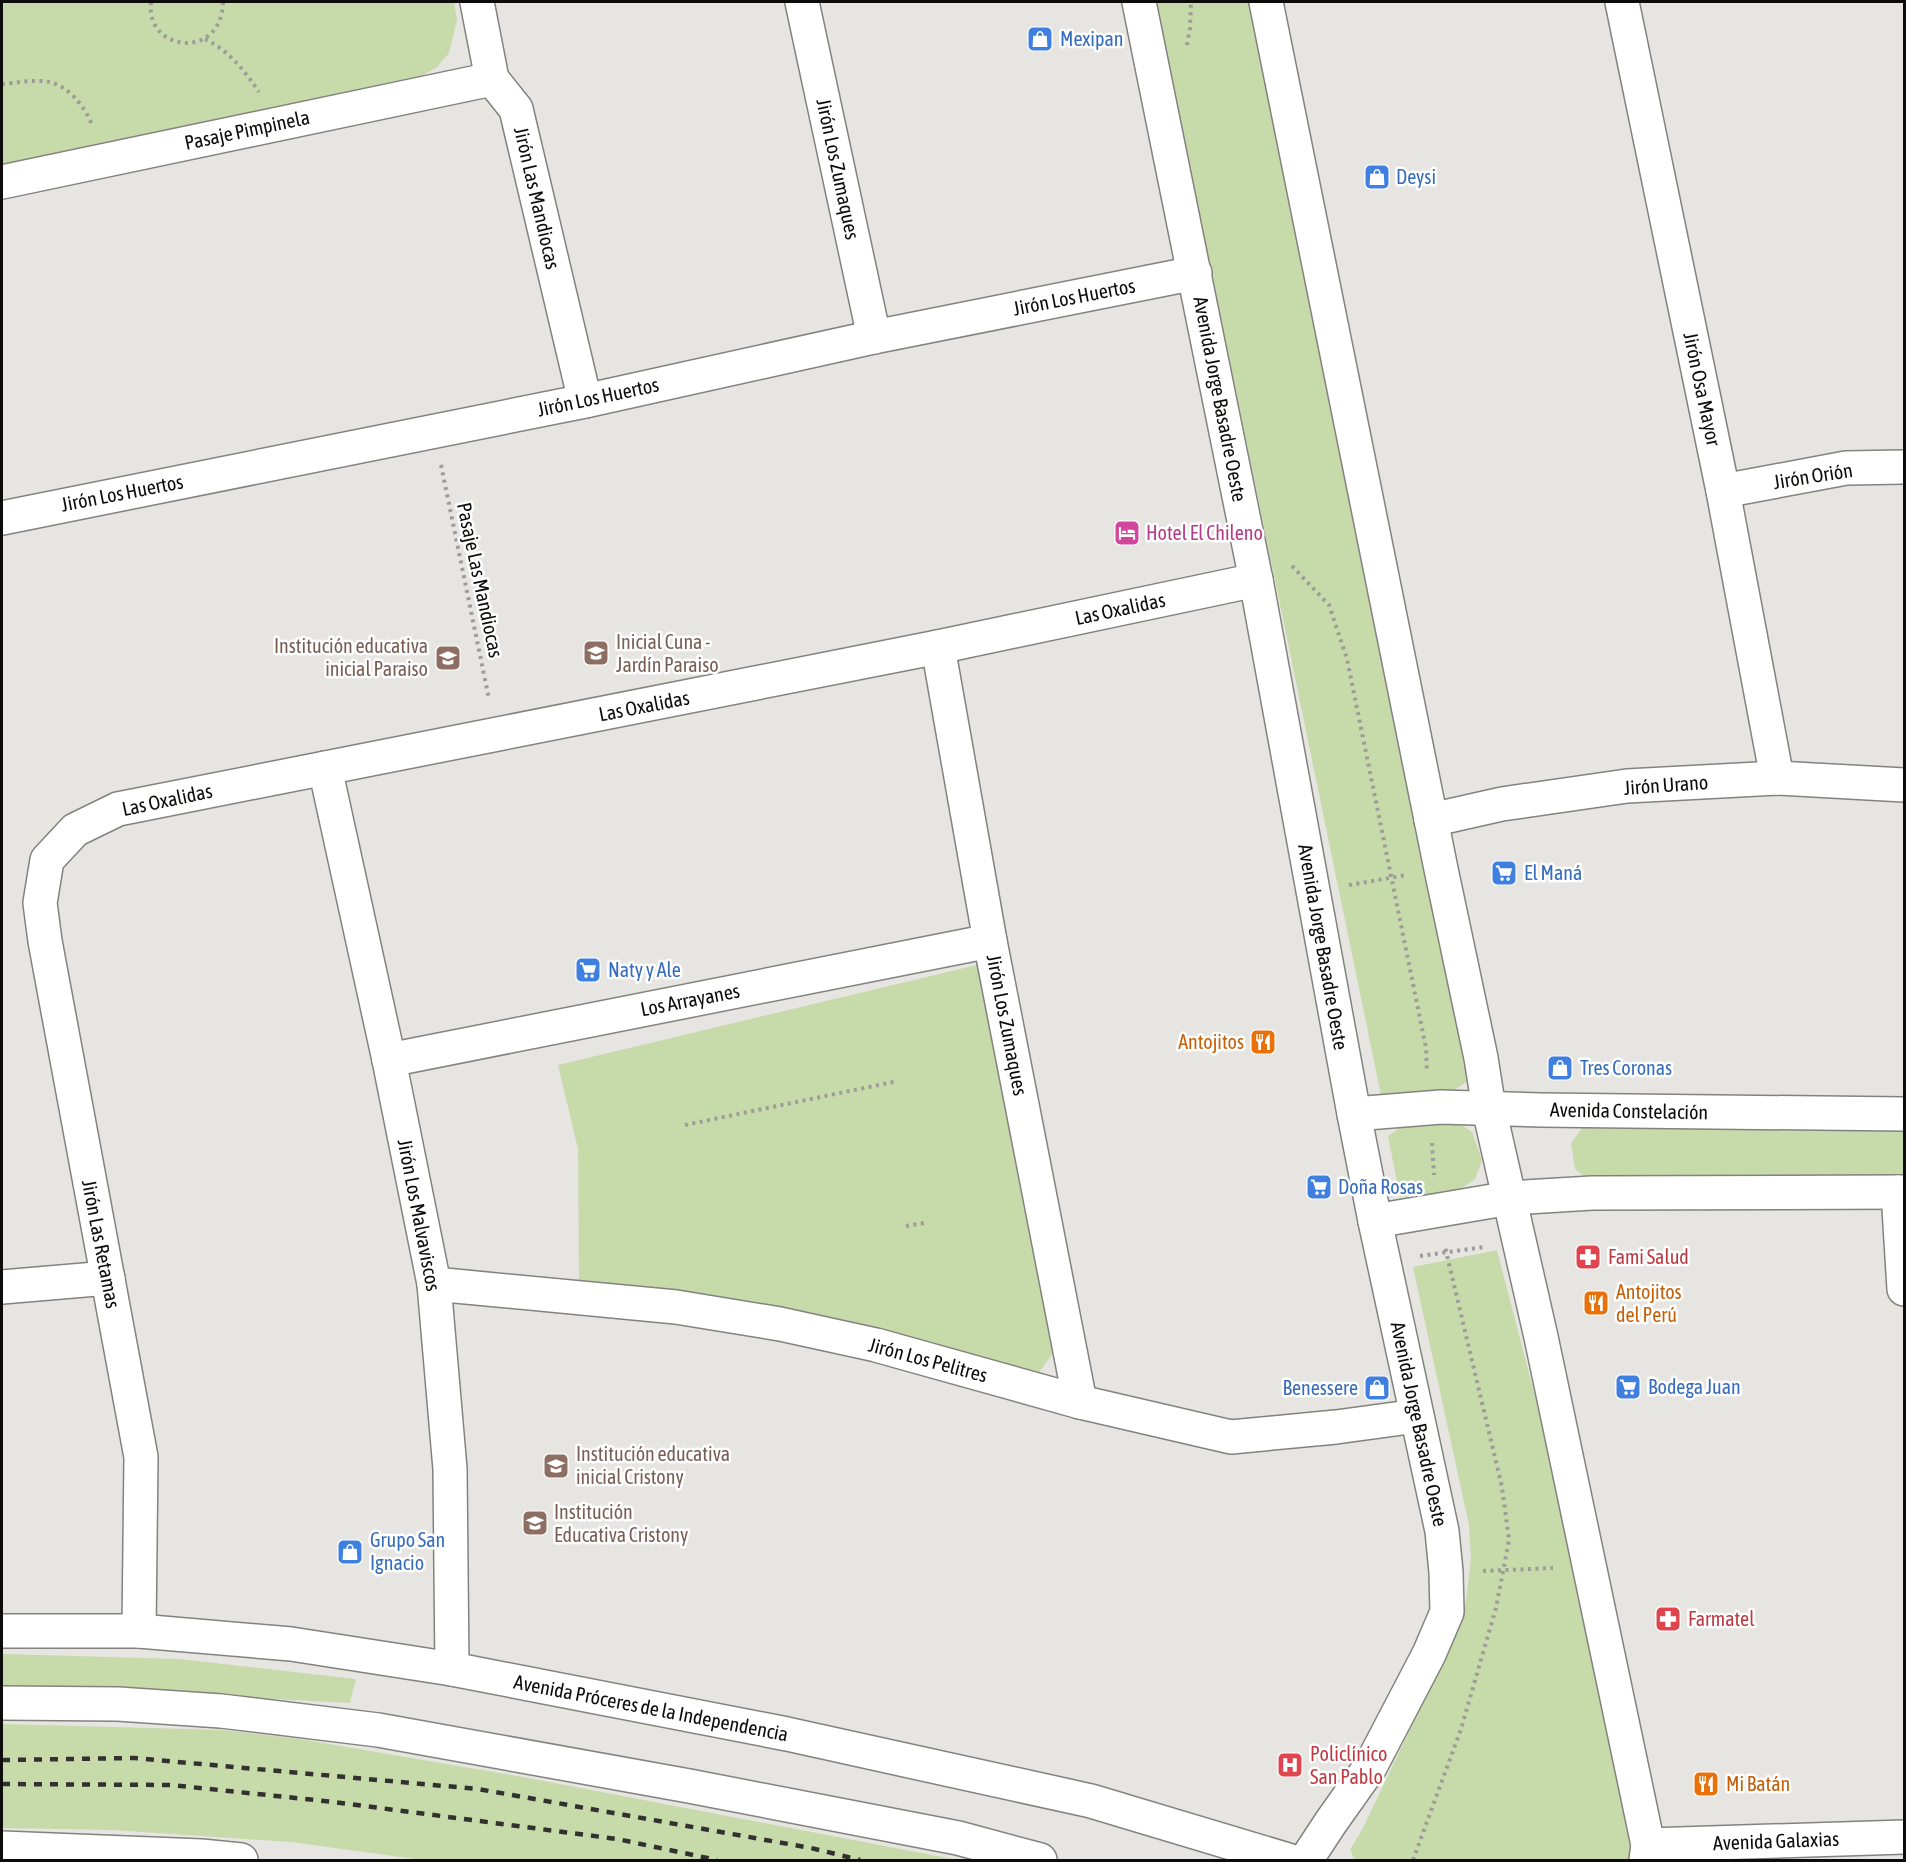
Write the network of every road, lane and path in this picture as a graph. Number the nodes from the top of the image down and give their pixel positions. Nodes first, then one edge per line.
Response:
1 (151, 2) edge
2 (223, 2) edge
3 (477, 2) edge
4 (802, 2) edge
5 (1139, 2) edge
6 (1191, 2) edge
7 (1266, 2) edge
8 (1622, 2) edge
9 (205, 39) junction
10 (1186, 52) dead end
11 (492, 79) junction
12 (2, 84) edge
13 (263, 99) dead end
14 (95, 133) dead end
15 (2, 182) edge
16 (1195, 273) junction
17 (874, 337) junction
18 (585, 401) junction
19 (434, 431) junction
20 (1905, 467) edge
21 (1723, 491) junction
22 (2, 518) edge
23 (1285, 558) dead end
24 (1256, 580) junction
25 (938, 647) junction
26 (497, 735) junction
27 (325, 768) junction
28 (1777, 778) junction
29 (1905, 784) edge
30 (1431, 820) junction
31 (47, 860) joint
32 (1417, 873) dead end
33 (1391, 878) junction
34 (1340, 886) dead end
35 (990, 941) junction
36 (389, 1060) junction
37 (898, 1081) dead end
38 (1430, 1108) junction
39 (1490, 1109) junction
40 (1354, 1114) junction
41 (1905, 1114) edge
42 (685, 1125) dead end
43 (1901, 1192) edge
44 (1510, 1198) junction
45 (1436, 1210) junction
46 (1375, 1221) junction
47 (924, 1223) dead end
48 (906, 1226) dead end
49 (1486, 1247) dead end
50 (1446, 1252) junction
51 (1410, 1258) dead end
52 (108, 1278) junction
53 (434, 1284) junction
54 (2, 1287) edge
55 (1905, 1289) edge
56 (1080, 1402) junction
57 (1417, 1416) junction
58 (1590, 1567) junction
59 (1503, 1570) junction
60 (1446, 1572) junction
61 (2, 1631) edge
62 (139, 1631) junction
63 (452, 1669) junction
64 (2, 1703) edge
65 (1905, 1837) edge
66 (2, 1848) edge
67 (1647, 1852) edge
68 (240, 1860) edge
69 (1040, 1860) edge
70 (1288, 1860) edge
71 (1306, 1860) edge
72 (1413, 1860) edge

1 - 9 path
2 - 9 path
3 - 11 street, Jirón Las Mandiocas
4 - 17 street, Jirón Los Zumaques
5 - 16 street, Avenida Jorge Basadre Oeste
6 - 10 path
7 - 30 street
8 - 21 street, Jirón Osa Mayor
9 - 13 path
11 - 15 street, Pasaje Pimpinela
11 - 18 street, Jirón Las Mandiocas
12 - 14 path
16 - 17 street, Jirón Los Huertos
16 - 24 street, Avenida Jorge Basadre Oeste
17 - 18 street, Jirón Los Huertos
18 - 19 street, Jirón Los Huertos
19 - 22 street, Jirón Los Huertos
19 - 26 path, Pasaje Las Mandiocas
20 - 21 street, Jirón Orión
21 - 28 street, Jirón Osa Mayor
23 - 33 path
24 - 25 street, Las Oxalidas
24 - 40 street, Avenida Jorge Basadre Oeste
25 - 26 street, Las Oxalidas
25 - 35 street, Jirón Los Zumaques
26 - 27 street, Las Oxalidas
27 - 31 street, Las Oxalidas
27 - 36 street, Jirón Los Malvaviscos
28 - 29 street, Jirón Urano
28 - 30 street, Jirón Urano
30 - 39 street
31 - 52 street, Jirón Las Retamas
32 - 33 path
33 - 34 path
33 - 38 path
35 - 36 street, Los Arrayanes
35 - 56 street, Jirón Los Zumaques
36 - 53 street, Jirón Los Malvaviscos
37 - 42 path
38 - 39 street, Avenida Constelación
38 - 40 street, Avenida Constelación
38 - 45 path
39 - 41 street, Avenida Constelación
39 - 44 street
40 - 46 street, Avenida Jorge Basadre Oeste
43 - 44 street
43 - 55 street
44 - 45 street
44 - 58 street
45 - 46 street
45 - 50 path
46 - 57 street, Avenida Jorge Basadre Oeste
47 - 48 path
49 - 50 path
50 - 51 path
50 - 59 path
52 - 54 street
52 - 62 street, Jirón Las Retamas
53 - 56 street, Jirón Los Pelitres
53 - 63 street, Jirón Los Malvaviscos
56 - 57 street, Jirón Los Pelitres
57 - 60 street, Avenida Jorge Basadre Oeste
58 - 59 path
58 - 67 street
59 - 60 path
59 - 72 path
60 - 71 street, Avenida Jorge Basadre Oeste
61 - 62 street, Avenida Próceres de la Independencia
62 - 63 street, Avenida Próceres de la Independencia
63 - 70 street, Avenida Próceres de la Independencia
64 - 69 street
65 - 67 street, Avenida Galaxias
66 - 68 street

